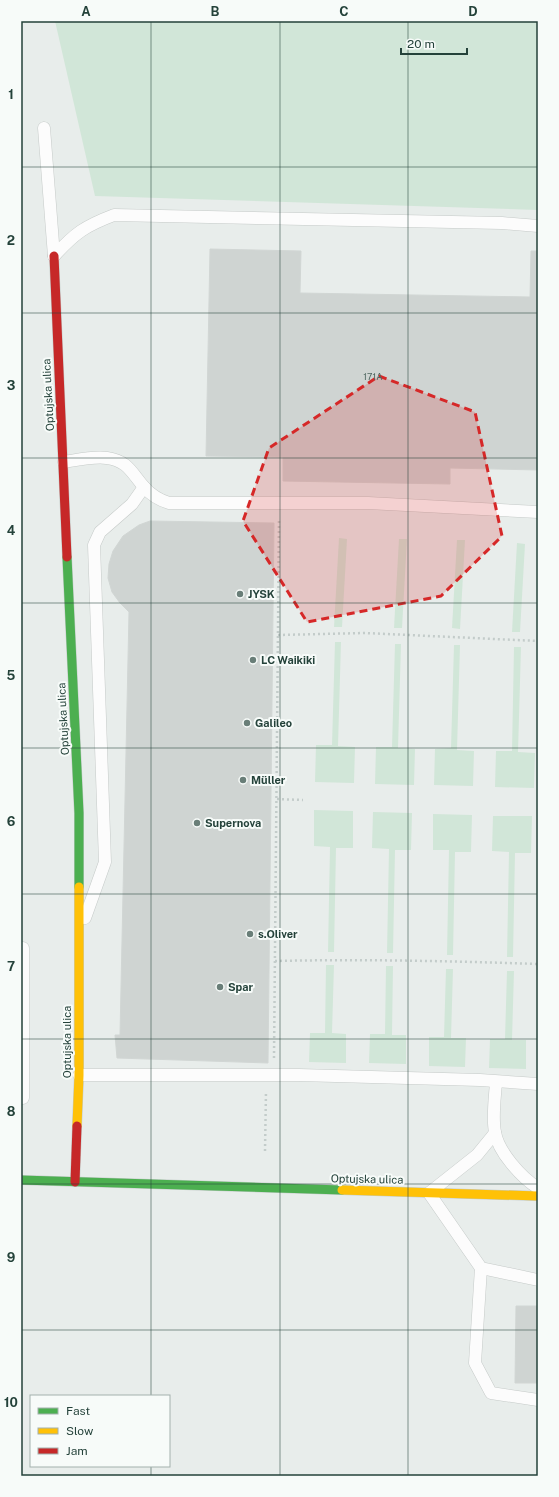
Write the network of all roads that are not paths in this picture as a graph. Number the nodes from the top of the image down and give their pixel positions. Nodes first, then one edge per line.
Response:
1 (44, 128) dead end
2 (538, 226) edge
3 (54, 256) junction
4 (64, 462) junction
5 (144, 487) junction
6 (538, 512) edge
7 (79, 933) junction
8 (21, 948) edge
9 (79, 1075) junction
10 (496, 1082) junction
11 (538, 1084) edge
12 (21, 1098) edge
13 (495, 1133) junction
14 (21, 1180) edge
15 (76, 1182) junction
16 (538, 1188) edge
17 (429, 1193) junction
18 (538, 1196) edge
19 (481, 1268) junction
20 (538, 1280) edge
21 (538, 1400) edge

1 - 3 lane
2 - 3 lane
3 - 4 street, Optujska ulica
4 - 5 lane
4 - 7 street, Optujska ulica
5 - 6 lane
5 - 7 lane
7 - 9 street, Optujska ulica
8 - 12 lane
9 - 10 lane
9 - 15 street, Optujska ulica
10 - 11 lane
10 - 13 lane
13 - 16 lane
13 - 17 lane
14 - 15 street, Optujska ulica
15 - 17 street, Optujska ulica
17 - 18 street, Optujska ulica
17 - 19 lane
19 - 20 lane
19 - 21 lane

